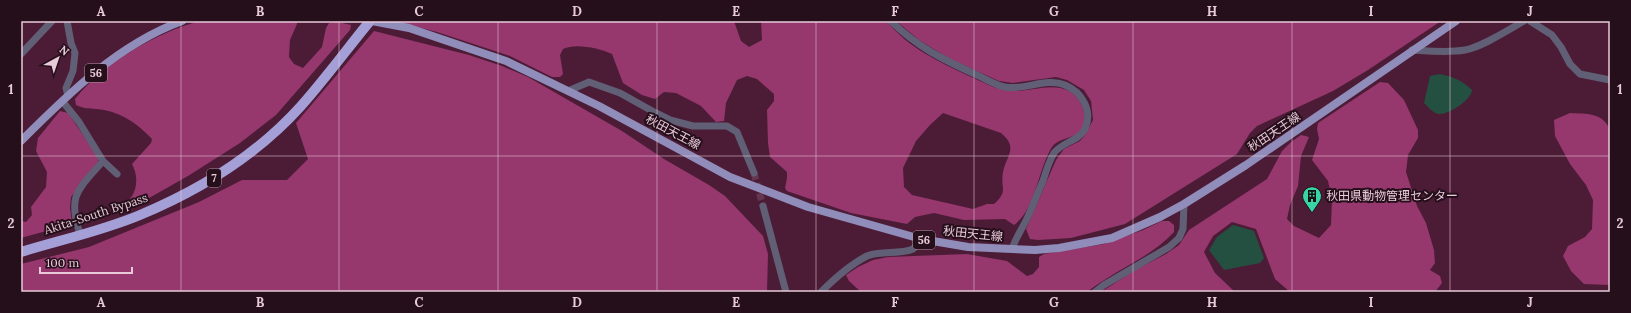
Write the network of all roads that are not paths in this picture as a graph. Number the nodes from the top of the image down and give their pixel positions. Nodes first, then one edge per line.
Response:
1 (52, 21) edge
2 (67, 21) edge
3 (182, 21) edge
4 (371, 21) edge
5 (891, 21) edge
6 (1456, 21) edge
7 (1524, 21) edge
8 (1530, 21) edge
9 (1412, 50) junction
10 (21, 54) edge
11 (1610, 80) edge
12 (568, 90) junction
13 (66, 99) junction
14 (21, 141) edge
15 (103, 161) junction
16 (117, 174) dead end
17 (754, 174) tunnel mouth
18 (1184, 204) junction
19 (763, 206) tunnel mouth
20 (80, 234) junction
21 (921, 239) junction
22 (1012, 250) junction
23 (21, 252) edge
24 (786, 292) edge
25 (821, 292) edge
26 (1094, 292) edge

1 - 10 street
2 - 13 street
3 - 13 main road, 56
4 - 12 main road, 秋田天王線 / 56
4 - 20 highway, Akita-South Bypass / 7
5 - 22 street
6 - 9 main road, 秋田天王線 / 56
7 - 9 street
8 - 11 street
9 - 18 main road, 秋田天王線 / 56
12 - 17 street
12 - 21 main road, 秋田天王線 / 56
13 - 14 main road, 56
13 - 15 street
15 - 16 street
15 - 20 street
18 - 22 main road, 秋田天王線 / 56
18 - 26 street
19 - 24 street
20 - 23 highway, Akita-South Bypass / 7
21 - 22 main road, 秋田天王線 / 56
21 - 25 street

